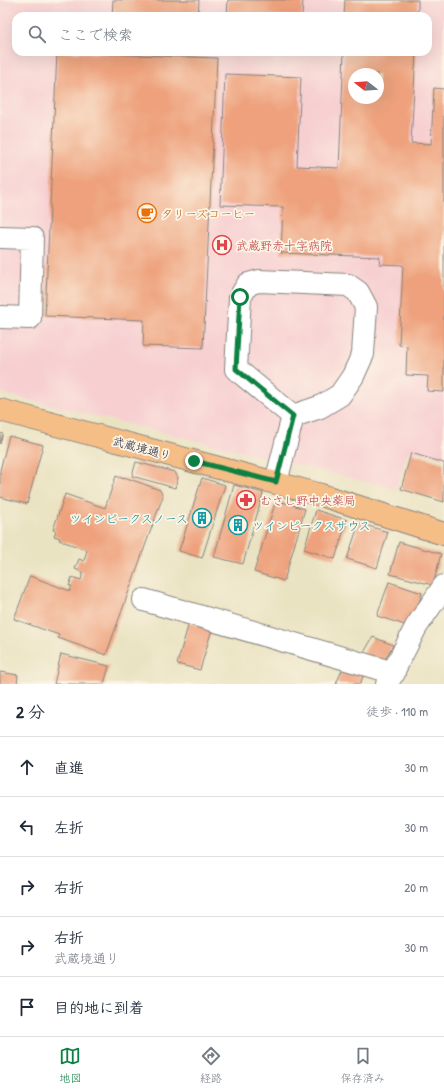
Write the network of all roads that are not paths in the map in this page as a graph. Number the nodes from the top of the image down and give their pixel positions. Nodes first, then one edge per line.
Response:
1 (0, 237) edge
2 (0, 317) edge
3 (0, 410) edge
4 (293, 416) junction
5 (276, 482) junction
6 (444, 534) edge
7 (444, 586) edge
8 (144, 600) dead end
9 (391, 678) edge

1 - 2 street
3 - 5 main road, 武蔵境通り
4 - 4 street
4 - 5 street
5 - 6 main road, 武蔵境通り
7 - 9 street
8 - 9 street

